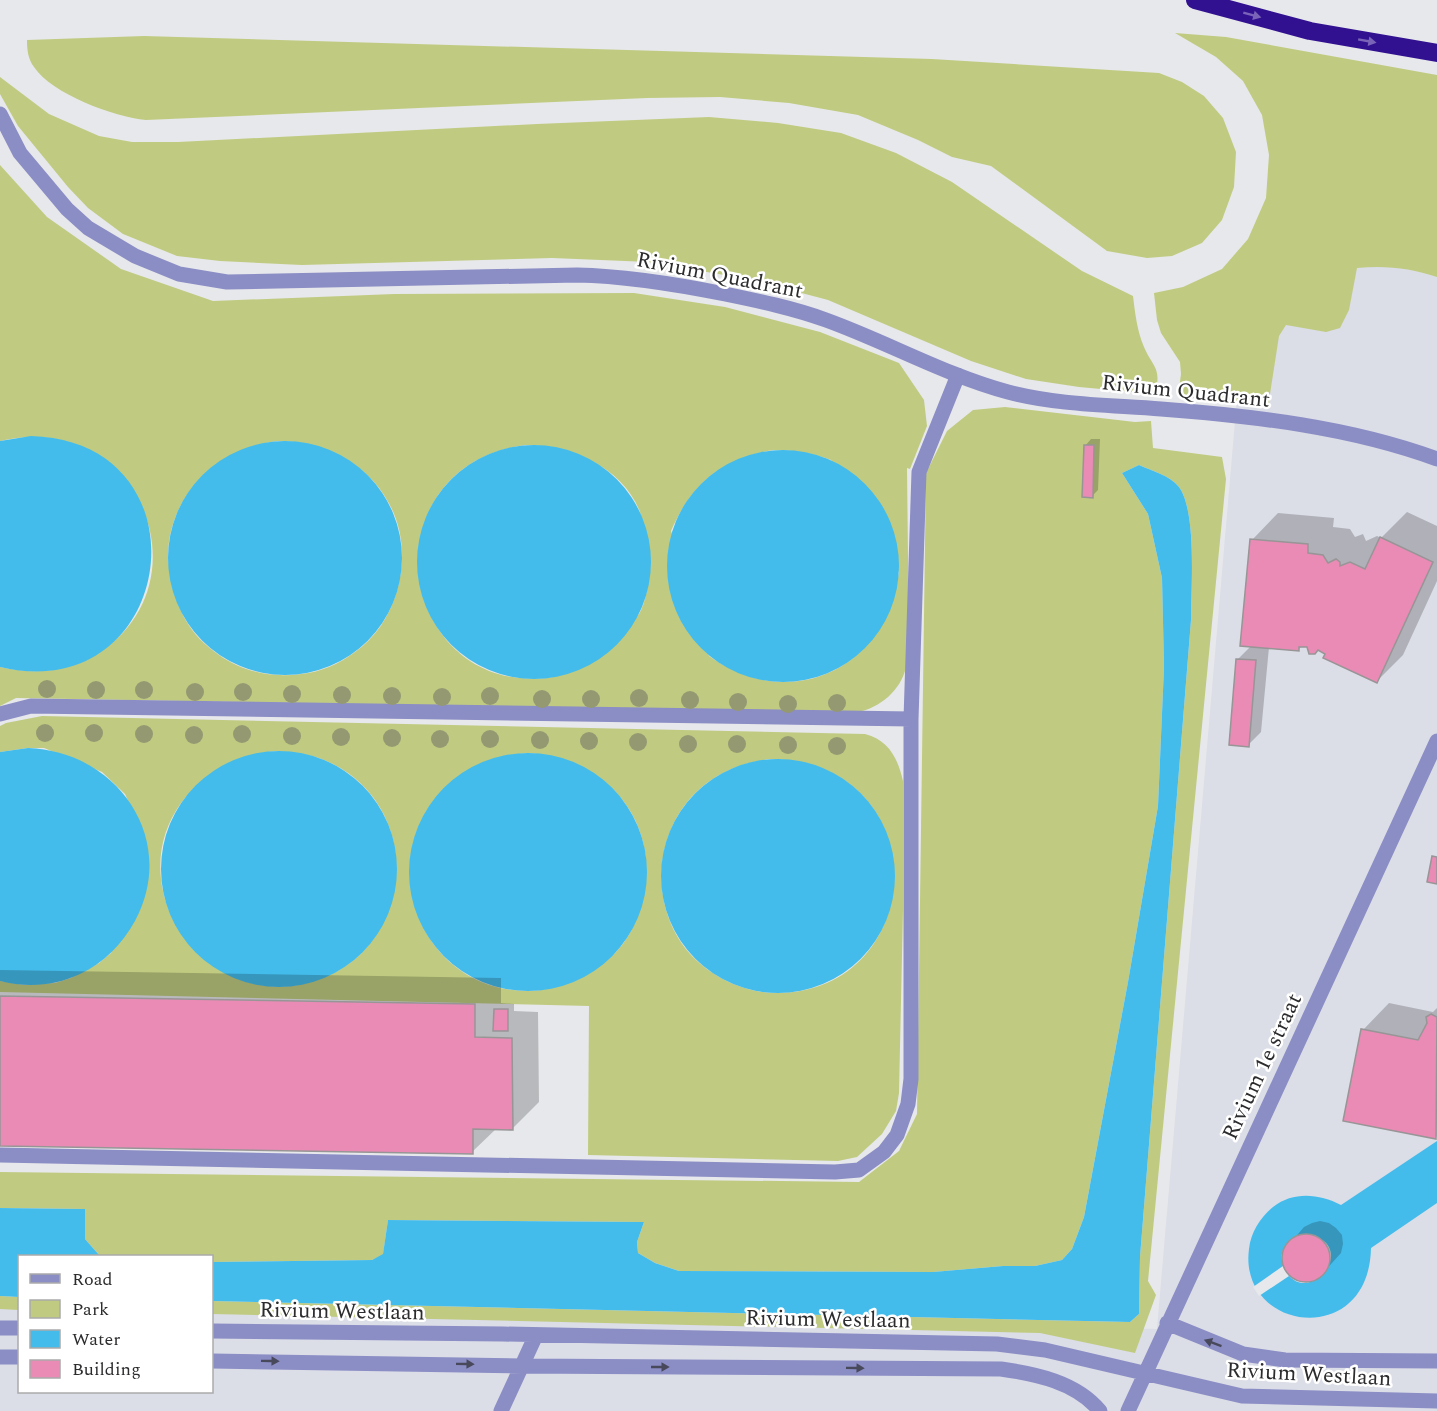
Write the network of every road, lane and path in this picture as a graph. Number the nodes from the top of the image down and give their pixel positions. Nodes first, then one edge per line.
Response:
1 (1195, 0) edge
2 (1437, 53) edge
3 (0, 114) edge
4 (0, 140) edge
5 (20, 153) junction
6 (958, 375) junction
7 (1437, 459) edge
8 (0, 714) edge
9 (911, 719) junction
10 (1437, 741) edge
11 (0, 1155) edge
12 (1167, 1323) junction
13 (0, 1328) edge
14 (18, 1328) edge
15 (213, 1331) edge
16 (536, 1335) junction
17 (0, 1357) edge
18 (18, 1357) edge
19 (213, 1360) edge
20 (1437, 1361) edge
21 (522, 1366) junction
22 (1144, 1374) junction
23 (1437, 1401) edge
24 (501, 1411) edge
25 (1100, 1411) edge
26 (1128, 1411) edge

1 -> 2 highway
3 - 5 street, Rivium Quadrant
4 - 5 street, Rivium Quadrant
5 - 6 street, Rivium Quadrant
6 - 7 street, Rivium Quadrant
6 - 9 street
8 - 9 street
9 - 11 street
10 - 12 street, Rivium 1e straat
20 -> 12 street, Rivium Westlaan
12 - 22 street, Rivium 1e straat
13 - 14 street
15 - 16 street, Rivium Westlaan
16 - 21 street
16 - 22 street, Rivium Westlaan
17 - 18 street
19 -> 21 street
21 - 24 street
21 -> 25 street
22 - 23 street, Rivium Westlaan
22 - 26 street, Rivium 1e straat

